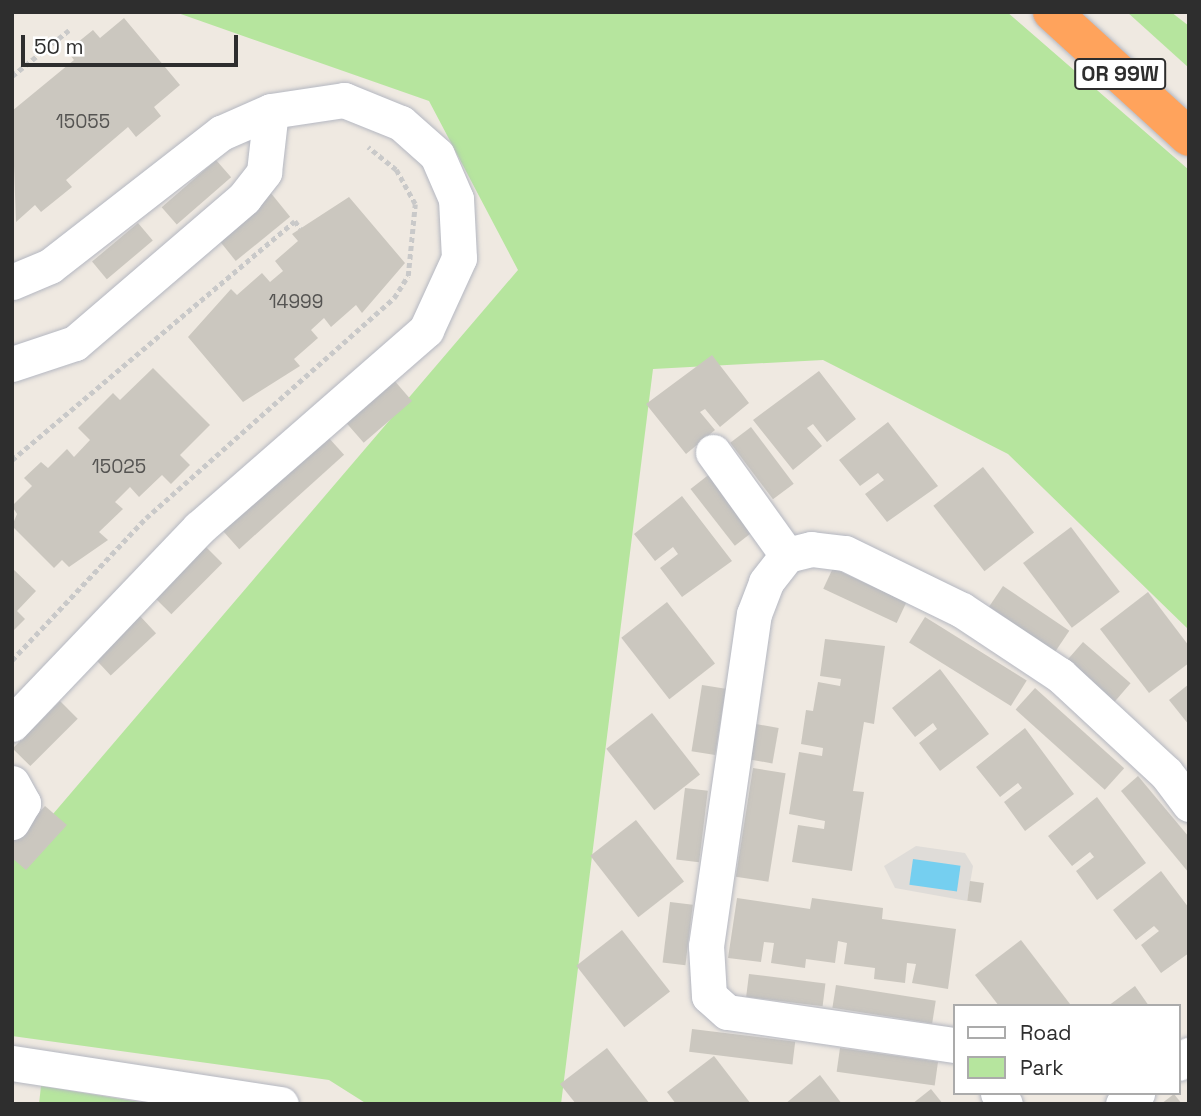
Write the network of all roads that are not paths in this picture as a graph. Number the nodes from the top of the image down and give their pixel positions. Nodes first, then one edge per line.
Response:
1 (1052, 12) edge
2 (271, 111) junction
3 (1189, 137) edge
4 (12, 282) edge
5 (12, 364) edge
6 (713, 452) dead end
7 (787, 555) junction
8 (12, 724) edge
9 (12, 783) edge
10 (1189, 804) edge
11 (12, 821) edge
12 (953, 1045) edge
13 (12, 1063) edge
14 (281, 1104) edge

1 - 3 highway, OR 99W
2 - 4 street
2 - 5 street
2 - 8 street
6 - 7 street
7 - 10 street
7 - 12 street
9 - 11 street
13 - 14 street

